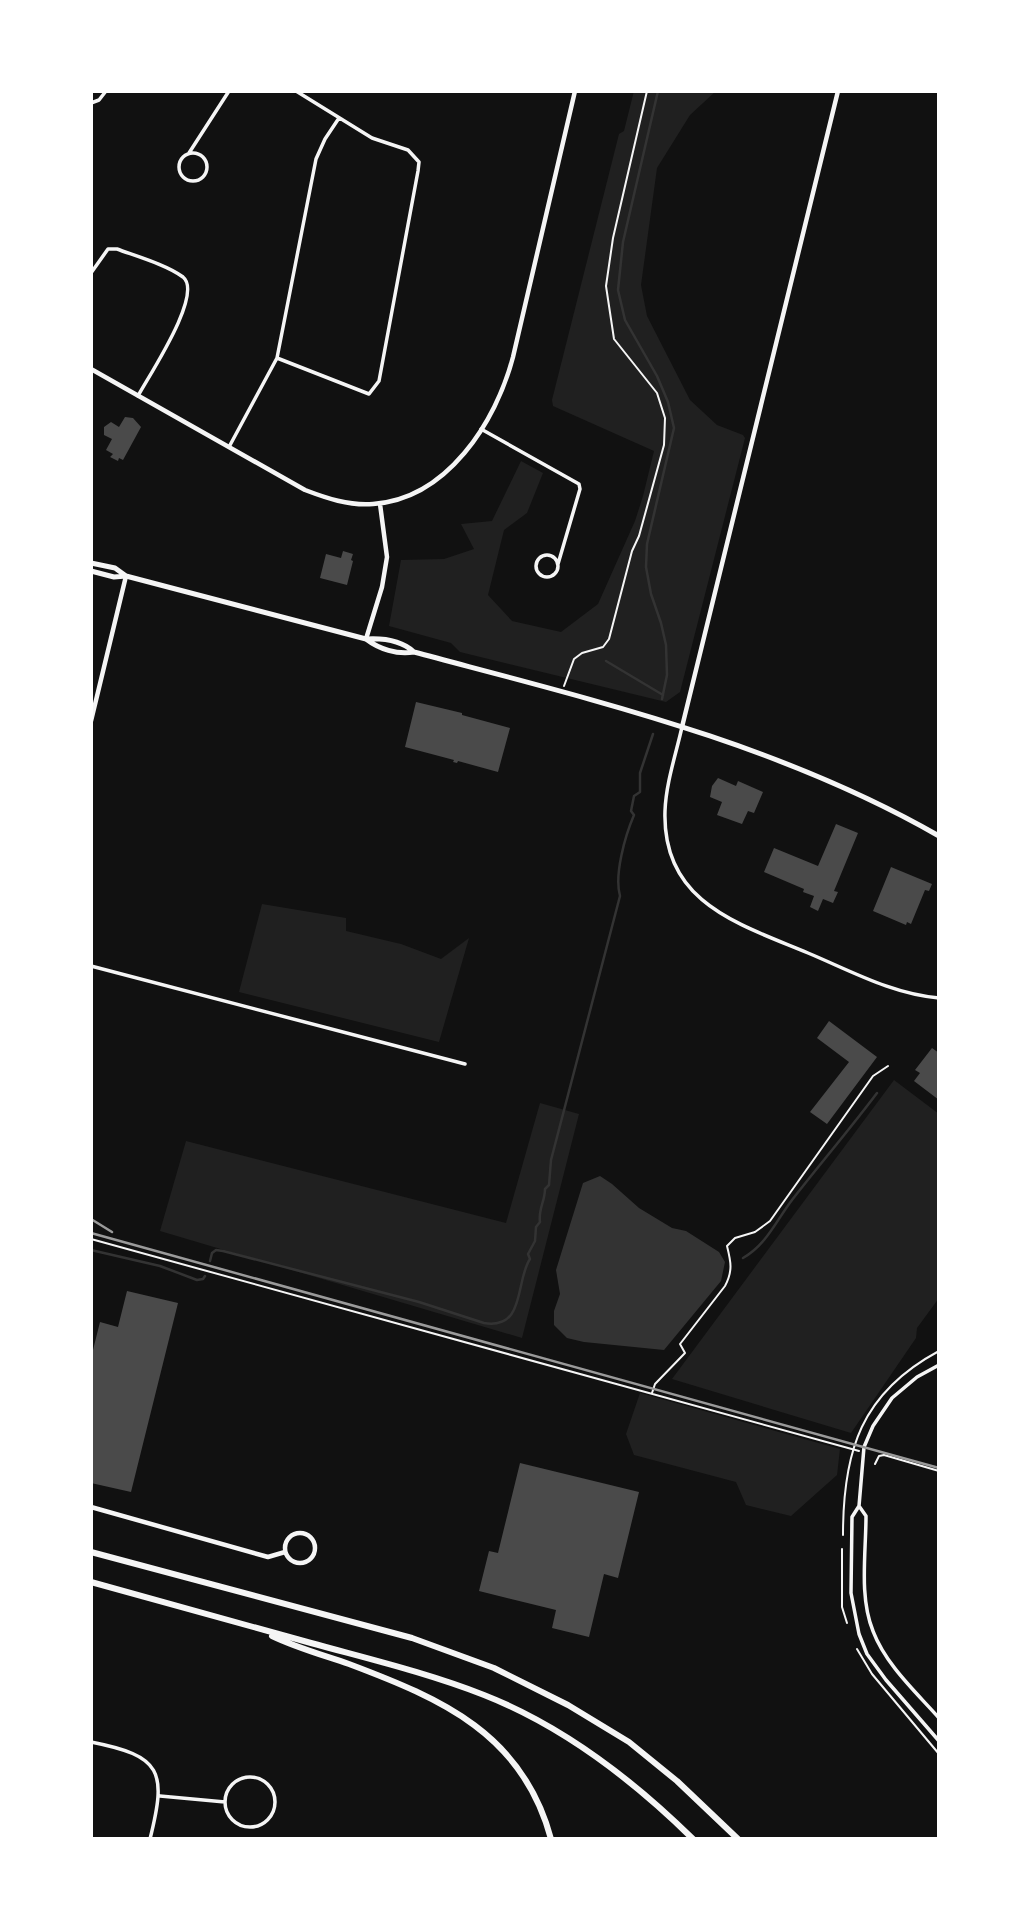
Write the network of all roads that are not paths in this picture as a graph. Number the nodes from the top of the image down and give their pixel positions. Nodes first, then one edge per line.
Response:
1 (106, 91) edge
2 (229, 91) edge
3 (296, 91) edge
4 (575, 91) edge
5 (838, 91) edge
6 (91, 103) edge
7 (339, 118) junction
8 (188, 153) junction
9 (91, 273) edge
10 (277, 358) junction
11 (91, 369) edge
12 (138, 396) junction
13 (481, 429) junction
14 (229, 447) junction
15 (380, 504) junction
16 (91, 563) edge
17 (558, 564) junction
18 (91, 571) edge
19 (126, 576) junction
20 (366, 639) junction
21 (91, 721) edge
22 (682, 727) junction
23 (939, 836) edge
24 (91, 966) edge
25 (939, 998) edge
26 (465, 1064) dead end
27 (939, 1365) edge
28 (859, 1506) junction
29 (91, 1507) edge
30 (91, 1552) edge
31 (285, 1552) junction
32 (91, 1581) edge
33 (259, 1629) junction
34 (939, 1718) edge
35 (939, 1741) edge
36 (91, 1742) edge
37 (160, 1796) junction
38 (225, 1802) junction
39 (150, 1839) edge
40 (551, 1839) edge
41 (693, 1839) edge
42 (738, 1839) edge

1 - 6 street
2 - 8 street
3 - 7 street
4 - 13 street
5 - 22 street
7 - 10 street
7 - 10 street
8 - 8 street
9 - 12 street
10 - 14 street
11 - 12 street
12 - 14 street
13 - 15 street
13 - 17 street
14 - 15 street
15 - 20 street
16 - 19 main road
17 - 17 street
18 - 19 main road
19 - 20 main road
19 - 21 street
20 - 22 main road
22 - 23 main road
22 - 25 street
24 - 26 street
27 - 28 street
28 - 34 street
28 - 35 street
29 - 31 street
30 - 42 highway
31 - 31 street
32 - 33 highway
33 - 40 highway
33 - 41 highway
36 - 37 street
37 - 38 street
37 - 39 street
38 - 38 street

